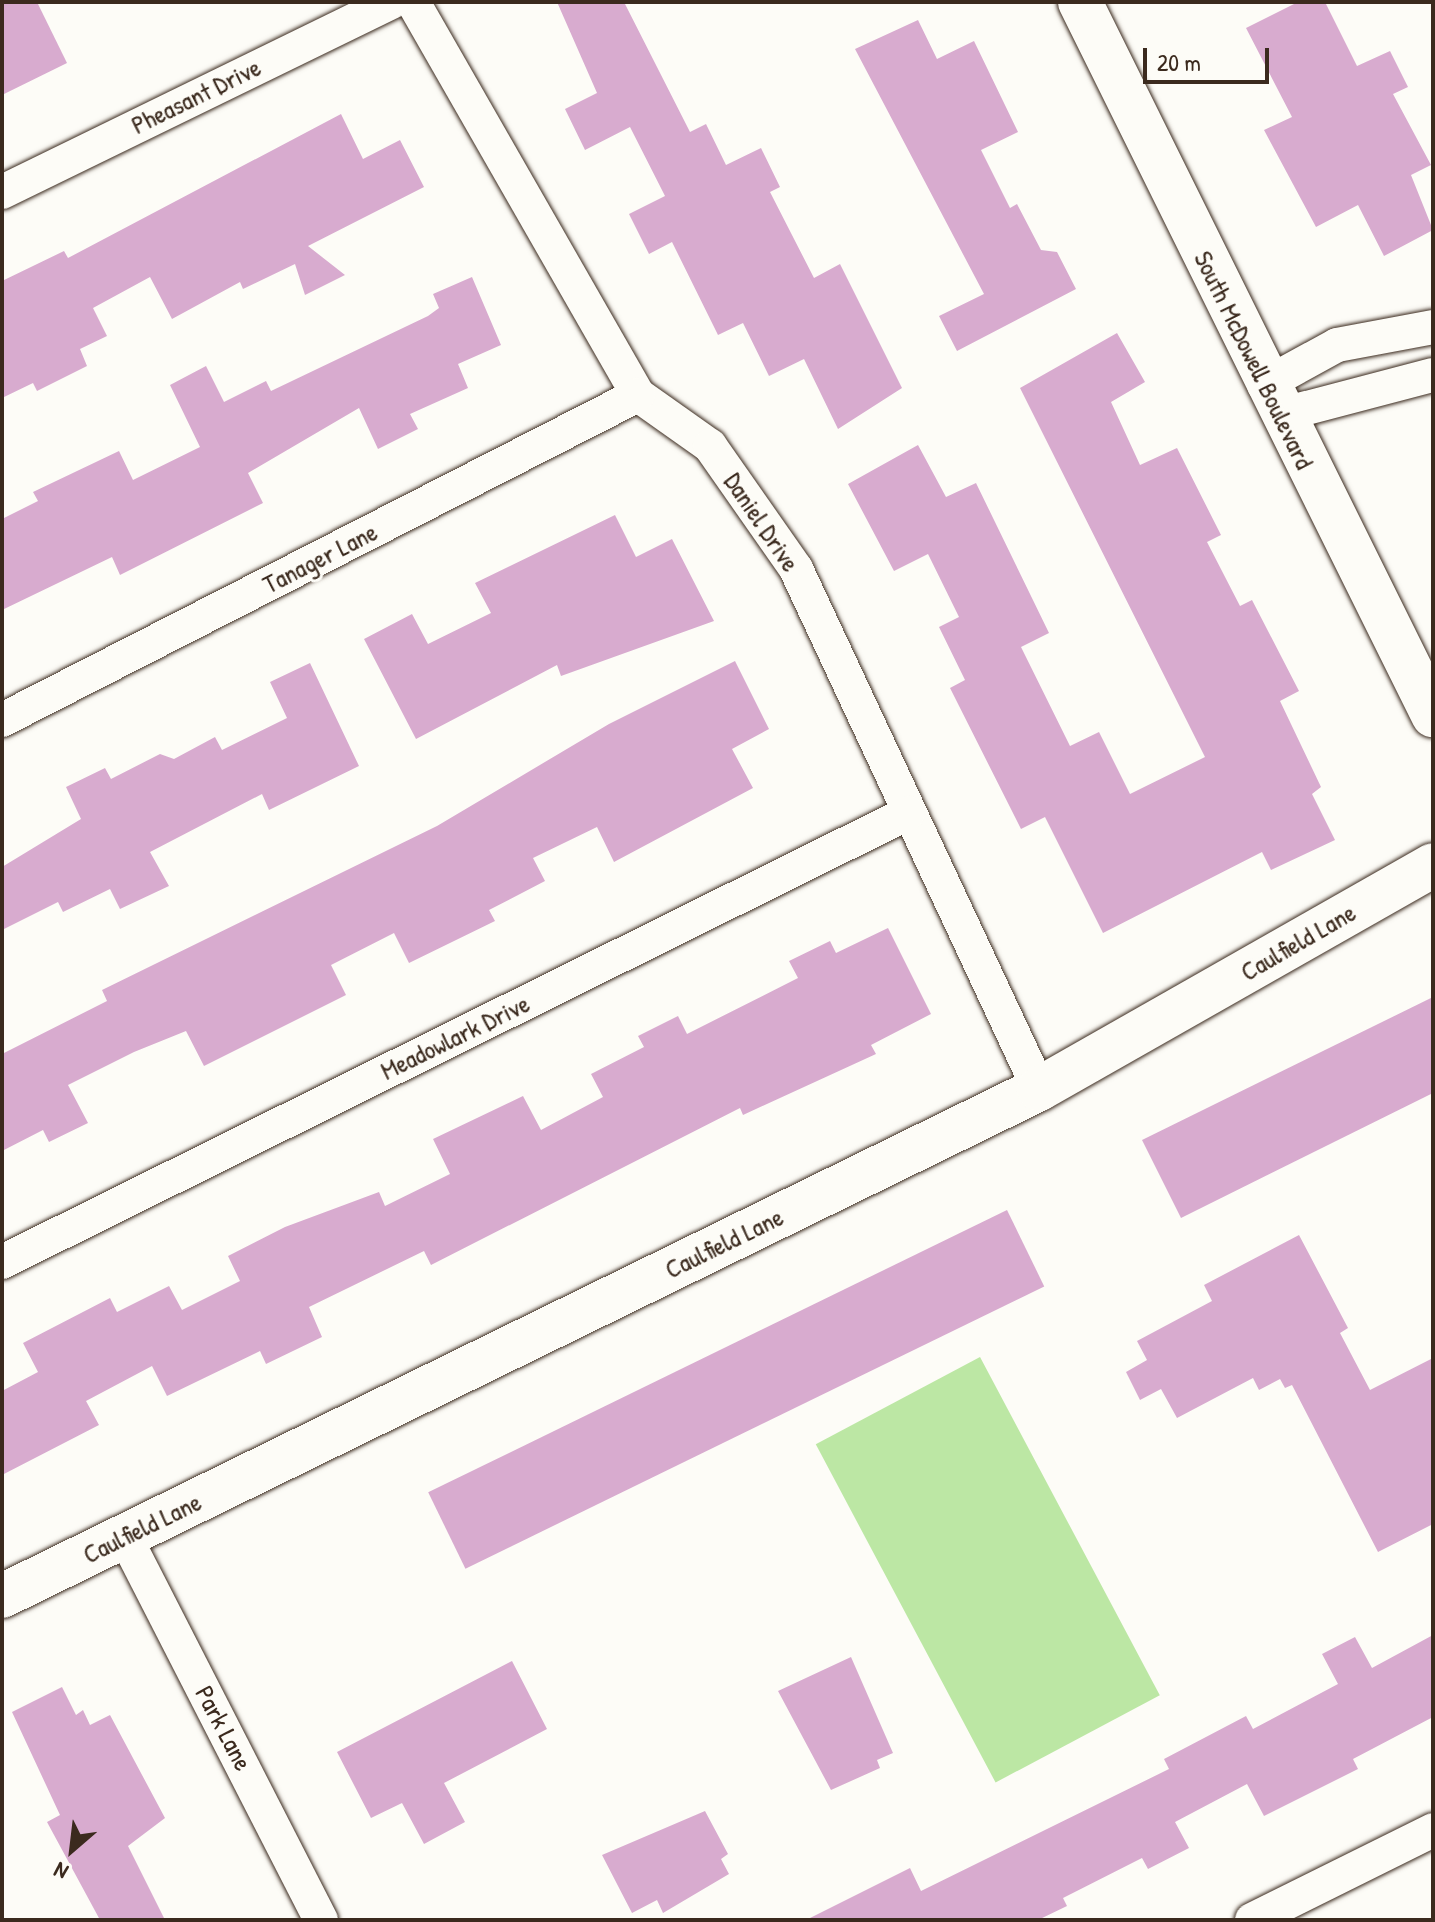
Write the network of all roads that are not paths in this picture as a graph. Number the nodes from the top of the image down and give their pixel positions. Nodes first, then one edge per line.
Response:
1 (391, 2) edge
2 (413, 2) edge
3 (1080, 2) edge
4 (2, 192) edge
5 (1433, 327) edge
6 (1433, 375) edge
7 (638, 395) junction
8 (1272, 400) junction
9 (1433, 715) edge
10 (2, 720) edge
11 (908, 813) junction
12 (1433, 865) edge
13 (1039, 1089) junction
14 (2, 1262) edge
15 (125, 1537) junction
16 (2, 1596) edge
17 (1433, 1830) edge
18 (321, 1920) edge
19 (1252, 1920) edge

1 - 4 street, Pheasant Drive
2 - 7 street, Daniel Drive
3 - 8 main road, South McDowell Boulevard
5 - 8 street
6 - 8 street
7 - 10 street, Tanager Lane
7 - 11 street, Daniel Drive
8 - 9 main road, South McDowell Boulevard
11 - 13 street, Daniel Drive
11 - 14 street, Meadowlark Drive
12 - 13 main road, Caulfield Lane
13 - 15 main road, Caulfield Lane
15 - 16 main road, Caulfield Lane
15 - 18 street, Park Lane
17 - 19 street

